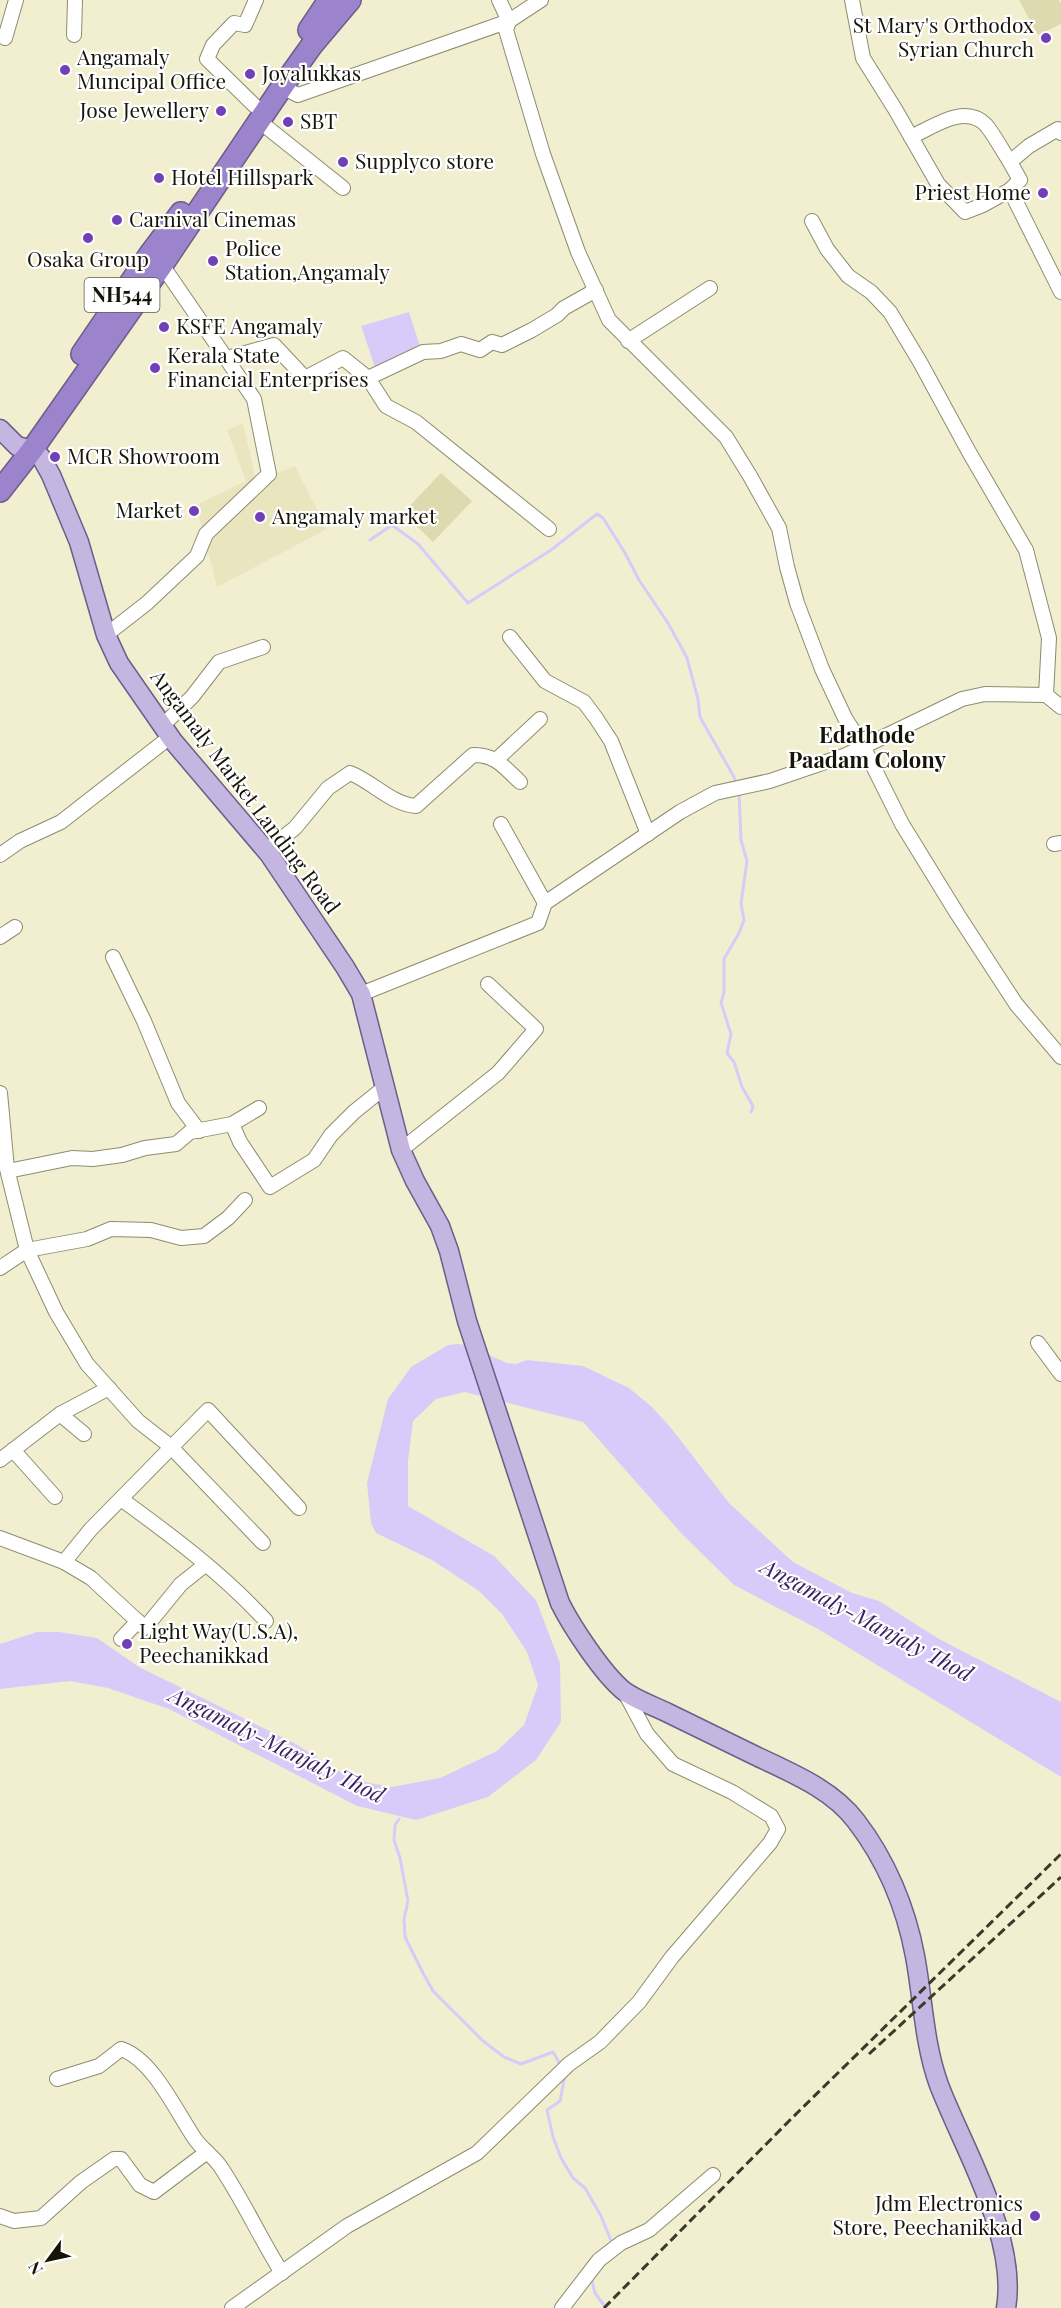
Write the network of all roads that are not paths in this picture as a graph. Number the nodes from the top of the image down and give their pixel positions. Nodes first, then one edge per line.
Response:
1 (16, 0) edge
2 (75, 0) edge
3 (256, 0) edge
4 (329, 0) edge
5 (350, 0) edge
6 (499, 0) edge
7 (541, 0) edge
8 (852, 0) edge
9 (509, 21) junction
10 (74, 35) dead end
11 (5, 38) dead end
12 (282, 87) junction
13 (257, 114) junction
14 (1061, 133) edge
15 (911, 137) junction
16 (1010, 162) junction
17 (343, 188) dead end
18 (1010, 190) junction
19 (812, 221) dead end
20 (162, 265) junction
21 (710, 288) dead end
22 (596, 290) junction
23 (1061, 292) edge
24 (628, 341) junction
25 (227, 358) junction
26 (368, 378) junction
27 (0, 429) edge
28 (25, 448) junction
29 (0, 470) edge
30 (0, 491) edge
31 (549, 529) dead end
32 (106, 635) junction
33 (510, 637) dead end
34 (263, 647) dead end
35 (1046, 695) junction
36 (1061, 707) edge
37 (540, 720) dead end
38 (166, 731) junction
39 (863, 746) junction
40 (496, 760) junction
41 (520, 782) dead end
42 (501, 824) dead end
43 (648, 834) junction
44 (265, 850) junction
45 (0, 855) edge
46 (545, 903) junction
47 (15, 927) dead end
48 (0, 937) edge
49 (113, 957) dead end
50 (488, 984) dead end
51 (361, 994) junction
52 (1061, 1057) edge
53 (385, 1087) junction
54 (0, 1093) edge
55 (259, 1108) dead end
56 (232, 1124) junction
57 (199, 1131) junction
58 (402, 1150) junction
59 (8, 1172) junction
60 (245, 1200) dead end
61 (27, 1250) junction
62 (0, 1268) edge
63 (1038, 1343) dead end
64 (1061, 1374) edge
65 (109, 1388) junction
66 (60, 1414) junction
67 (84, 1434) dead end
68 (170, 1446) junction
69 (13, 1450) junction
70 (0, 1460) edge
71 (55, 1497) dead end
72 (121, 1499) junction
73 (300, 1508) dead end
74 (0, 1538) edge
75 (263, 1543) dead end
76 (64, 1562) junction
77 (205, 1565) junction
78 (266, 1621) dead end
79 (138, 1622) junction
80 (121, 1639) dead end
81 (624, 1691) junction
82 (57, 2079) dead end
83 (207, 2152) junction
84 (713, 2175) dead end
85 (0, 2216) edge
86 (282, 2273) junction
87 (232, 2308) edge
88 (562, 2308) edge
89 (1006, 2308) edge

1 - 11 street
2 - 10 street
3 - 13 street
4 - 13 highway, NH544
5 - 12 highway, NH544
6 - 9 street
7 - 9 street
8 - 15 street
9 - 12 street
9 - 22 street
12 - 13 highway, NH544
13 - 17 street
13 - 20 highway, NH544
13 - 28 highway, NH544
14 - 16 street
15 - 16 street
15 - 18 street
16 - 18 street
18 - 23 street
19 - 35 street
20 - 25 street
20 - 28 highway, NH544
21 - 24 street
22 - 24 street
22 - 26 street
24 - 39 street
25 - 26 street
25 - 32 street
26 - 31 street
27 - 28 main road, Angamaly Market Landing Road
28 - 29 highway, NH544
28 - 30 highway, NH544
28 - 32 main road, Angamaly Market Landing Road
32 - 38 main road, Angamaly Market Landing Road
33 - 43 street
34 - 38 street
35 - 36 street
35 - 39 street
37 - 40 street
38 - 44 main road, Angamaly Market Landing Road
38 - 45 street
39 - 43 street
39 - 52 street
40 - 41 street
40 - 44 street
42 - 46 street
43 - 46 street
44 - 51 main road, Angamaly Market Landing Road
46 - 51 street
47 - 48 street
49 - 57 street
50 - 58 street
51 - 53 main road, Angamaly Market Landing Road
53 - 56 street
53 - 58 main road, Angamaly Market Landing Road
54 - 59 street
55 - 56 street
56 - 57 street
57 - 59 street
58 - 81 main road, Angamaly Market Landing Road
59 - 61 street
60 - 61 street
61 - 62 street
61 - 65 street
63 - 64 street
65 - 66 street
65 - 68 street
66 - 67 street
66 - 69 street
68 - 72 street
68 - 73 street
68 - 75 street
69 - 70 street
69 - 71 street
72 - 76 street
72 - 77 street
74 - 76 street
76 - 79 street
77 - 78 street
77 - 79 street
79 - 80 street
81 - 86 street
81 - 89 main road
82 - 83 street
83 - 85 street
83 - 86 street
84 - 88 street
86 - 87 street

